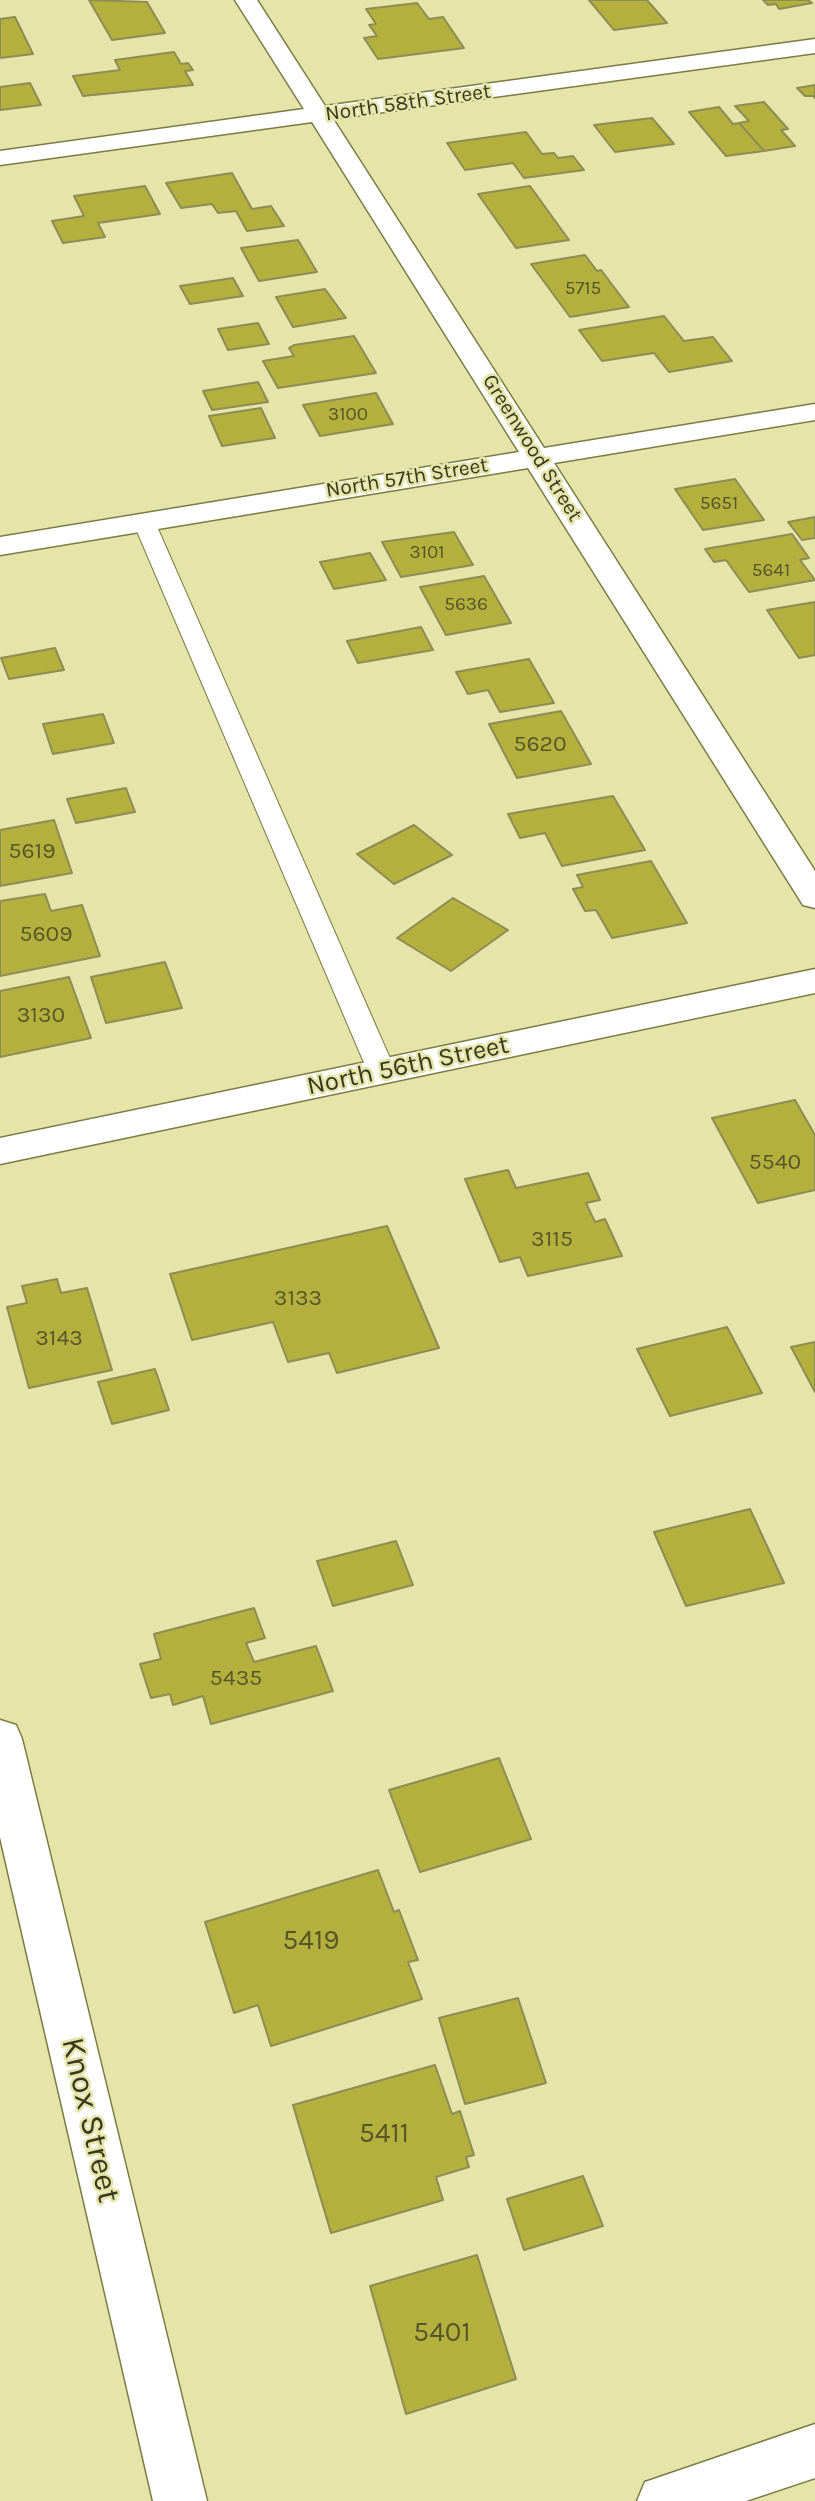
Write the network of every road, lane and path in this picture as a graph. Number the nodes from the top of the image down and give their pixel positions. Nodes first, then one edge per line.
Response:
1 (246, 0) edge
2 (815, 46) edge
3 (320, 114) junction
4 (0, 158) edge
5 (815, 412) edge
6 (538, 457) junction
7 (144, 522) junction
8 (0, 546) edge
9 (815, 897) edge
10 (815, 981) edge
11 (382, 1072) junction
12 (0, 1151) edge
13 (0, 1739) edge
14 (815, 2451) edge
15 (180, 2501) edge
16 (664, 2501) edge

1 - 3 street, Greenwood Street
2 - 3 street, North 58th Street
3 - 4 street, North 58th Street
3 - 6 street, Greenwood Street
5 - 6 street, North 57th Street
6 - 7 street, North 57th Street
6 - 9 street, Greenwood Street
7 - 8 street, North 57th Street
7 - 11 lane
10 - 11 street, North 56th Street
11 - 12 street, North 56th Street
13 - 15 street, Knox Street
14 - 16 street

